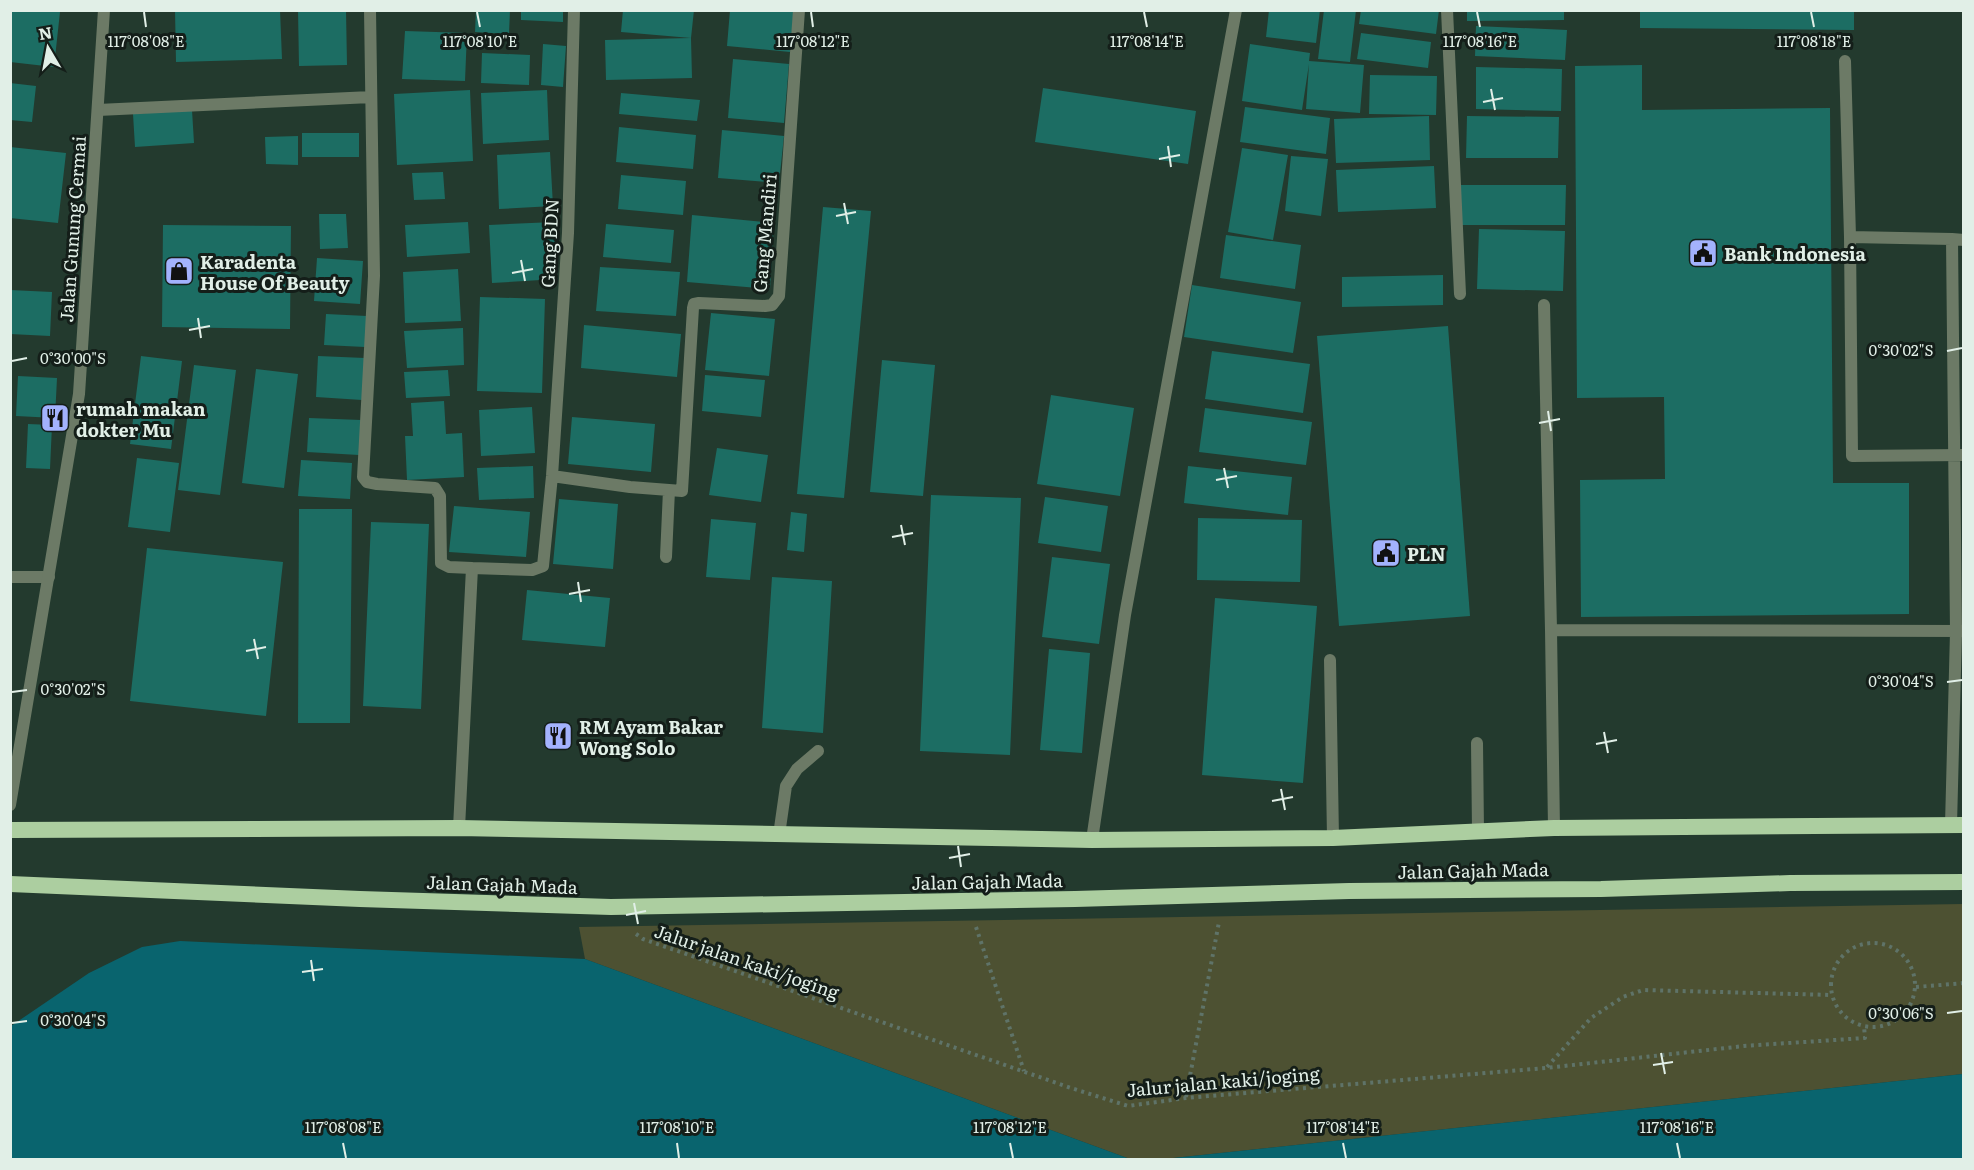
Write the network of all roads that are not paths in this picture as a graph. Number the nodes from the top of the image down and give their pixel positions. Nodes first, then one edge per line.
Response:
1 (104, 10) edge
2 (370, 10) edge
3 (573, 10) edge
4 (799, 10) edge
5 (1236, 10) edge
6 (1447, 10) edge
7 (1845, 61) dead end
8 (371, 97) junction
9 (98, 110) junction
10 (1850, 237) junction
11 (1958, 240) edge
12 (1460, 294) dead end
13 (1544, 305) dead end
14 (1959, 455) edge
15 (552, 476) junction
16 (669, 490) junction
17 (666, 557) dead end
18 (472, 568) junction
19 (10, 577) edge
20 (49, 577) junction
21 (1551, 630) junction
22 (1960, 632) edge
23 (1330, 660) dead end
24 (1477, 743) dead end
25 (818, 751) dead end
26 (10, 804) edge
27 (1957, 825) edge
28 (459, 828) junction
29 (1554, 828) junction
30 (10, 830) edge
31 (1478, 831) junction
32 (779, 835) junction
33 (1333, 838) junction
34 (1092, 840) junction
35 (1964, 882) edge
36 (10, 884) edge

1 - 9 street, Jalan Gunung Cermai
2 - 8 street
3 - 15 street, Gang BDN
4 - 16 street, Gang Mandiri
5 - 34 street
6 - 12 street
7 - 10 street
8 - 9 street
8 - 18 street
9 - 20 street, Jalan Gunung Cermai
10 - 11 street
10 - 14 street
11 - 14 street
13 - 21 street
14 - 22 street
15 - 16 street
15 - 18 street, Gang BDN
16 - 17 street
18 - 28 street
19 - 20 street
20 - 26 street, Jalan Gunung Cermai
21 - 22 street
21 - 29 street
22 - 27 street
23 - 33 street
24 - 31 street
25 - 32 street
27 - 29 highway, Jalan Gajah Mada
28 - 30 highway, Jalan Gajah Mada
28 - 32 highway, Jalan Gajah Mada
29 - 31 highway, Jalan Gajah Mada
31 - 33 highway, Jalan Gajah Mada
32 - 34 highway, Jalan Gajah Mada
33 - 34 highway, Jalan Gajah Mada
35 - 36 highway, Jalan Gajah Mada

